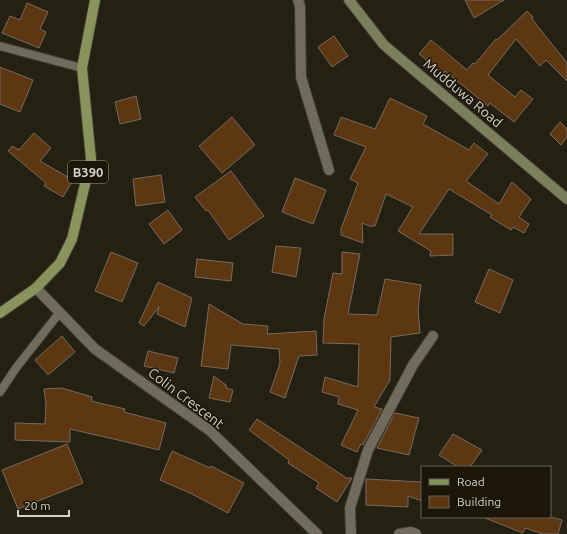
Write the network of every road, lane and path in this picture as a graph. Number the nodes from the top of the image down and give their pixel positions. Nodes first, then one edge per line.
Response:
1 (94, 0) edge
2 (298, 0) edge
3 (350, 0) edge
4 (0, 46) edge
5 (82, 68) junction
6 (329, 170) dead end
7 (567, 199) edge
8 (36, 288) junction
9 (60, 312) junction
10 (0, 313) edge
11 (433, 336) dead end
12 (0, 392) edge
13 (317, 534) edge
14 (351, 534) edge
15 (399, 534) edge
16 (416, 534) edge

1 - 5 main road, B390
2 - 6 street
3 - 7 street, Mudduwa Road
4 - 5 lane
5 - 8 main road, B390
8 - 9 street, Colin Crescent
8 - 10 main road, B390
9 - 12 lane
9 - 13 street, Colin Crescent
11 - 14 street
15 - 16 street

